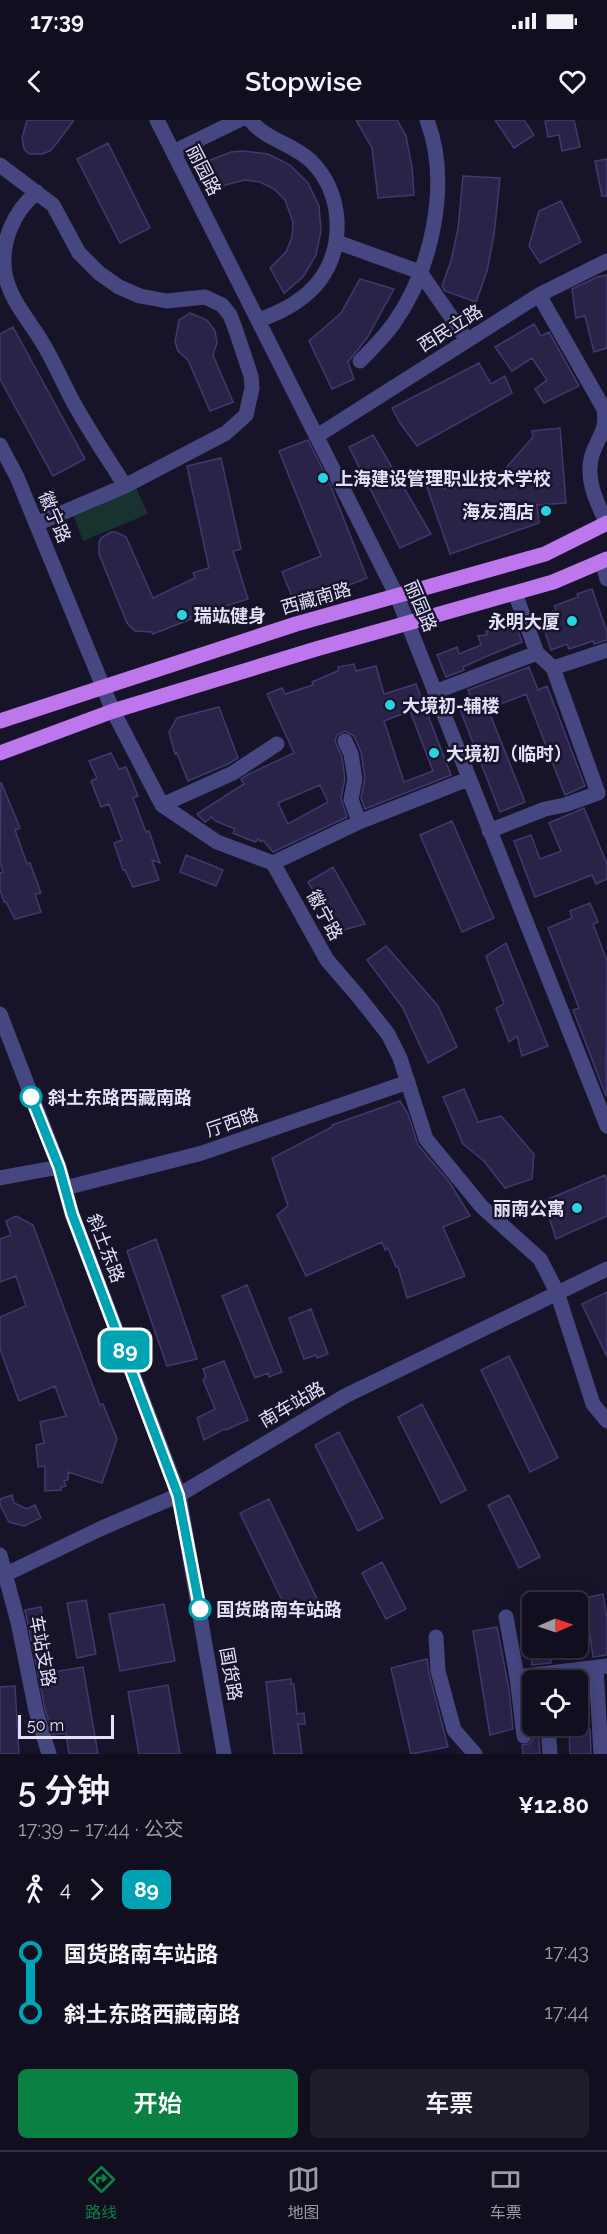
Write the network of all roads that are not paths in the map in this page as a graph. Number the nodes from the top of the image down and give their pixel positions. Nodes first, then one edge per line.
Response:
1 (157, 120) edge
2 (220, 120) edge
3 (239, 120) edge
4 (250, 120) edge
5 (427, 120) edge
6 (171, 148) junction
7 (0, 165) edge
8 (37, 192) junction
9 (337, 242) junction
10 (607, 261) edge
11 (420, 272) junction
12 (539, 295) junction
13 (259, 320) junction
14 (467, 340) junction
15 (360, 361) dead end
16 (317, 436) junction
17 (0, 445) edge
18 (125, 486) junction
19 (607, 523) edge
20 (36, 525) junction
21 (604, 560) edge
22 (607, 579) edge
23 (515, 593) junction
24 (397, 596) junction
25 (409, 624) junction
26 (607, 650) edge
27 (537, 653) junction
28 (553, 668) junction
29 (104, 687) junction
30 (435, 692) junction
31 (113, 711) junction
32 (0, 721) edge
33 (345, 741) dead end
34 (277, 744) dead end
35 (0, 753) edge
36 (468, 779) junction
37 (162, 805) junction
38 (359, 822) junction
39 (489, 831) junction
40 (273, 862) junction
41 (0, 1014) edge
42 (408, 1082) junction
43 (603, 1107) edge
44 (607, 1126) edge
45 (59, 1167) junction
46 (0, 1178) edge
47 (65, 1188) junction
48 (607, 1269) edge
49 (557, 1292) junction
50 (607, 1421) edge
51 (178, 1495) junction
52 (0, 1556) edge
53 (3, 1576) edge
54 (506, 1617) dead end
55 (436, 1637) dead end
56 (602, 1667) edge
57 (585, 1670) edge
58 (517, 1677) junction
59 (522, 1677) edge
60 (522, 1719) edge
61 (549, 1736) edge
62 (49, 1754) edge
63 (224, 1754) edge
64 (475, 1754) edge
65 (550, 1754) edge
66 (601, 1754) edge

1 - 6 street, 丽园路
2 - 6 street
3 - 6 street
4 - 9 street
5 - 11 street
6 - 13 street, 丽园路
7 - 8 street
8 - 18 street
8 - 18 street
9 - 11 street
9 - 13 street
10 - 12 street, 西民立路
11 - 14 street
11 - 15 street
12 - 14 street, 西民立路
12 - 19 street
13 - 16 street, 丽园路
14 - 16 street, 西民立路
16 - 24 street, 丽园路
17 - 20 street, 徽宁路
18 - 20 street
19 - 24 main road, 西藏南路
20 - 29 street, 徽宁路
21 - 22 street
21 - 23 main road
23 - 25 main road
23 - 27 street
24 - 25 street, 丽园路
24 - 29 main road, 西藏南路
25 - 30 street, 丽园路
25 - 31 main road
26 - 28 street
27 - 28 street
27 - 30 street
28 - 39 street
29 - 31 street, 徽宁路
29 - 32 main road, 西藏南路
30 - 36 street, 丽园路
31 - 35 main road
31 - 37 street, 徽宁路
33 - 38 street
34 - 37 street
36 - 38 street
36 - 39 street, 丽园路
37 - 40 street, 徽宁路
38 - 40 street
39 - 43 street, 丽园路
40 - 42 street, 徽宁路
41 - 45 street, 斜土东路
42 - 47 street, 厅西路
42 - 49 street, 徽宁路
43 - 44 street, 丽园路
45 - 46 street
45 - 47 street, 斜土东路
47 - 51 street, 斜土东路
48 - 49 street, 南车站路
49 - 50 street, 徽宁路
49 - 51 street, 南车站路
51 - 53 street, 南车站路
51 - 63 street, 国货路
52 - 53 street, 车站支路
53 - 62 street, 车站支路
54 - 58 street
55 - 64 street
56 - 57 street
56 - 66 street
58 - 59 street
58 - 60 street
61 - 65 street

